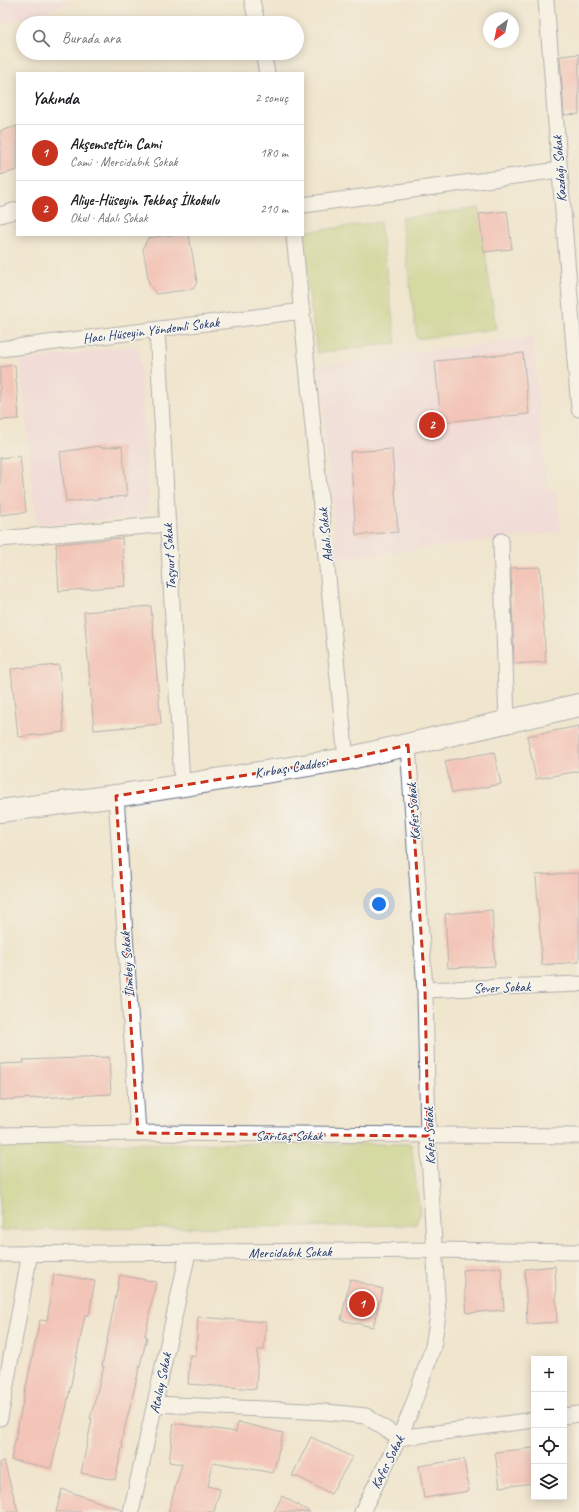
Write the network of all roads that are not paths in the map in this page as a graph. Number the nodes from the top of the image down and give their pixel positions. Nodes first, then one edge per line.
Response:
1 (252, 0) edge
2 (546, 0) edge
3 (255, 16) edge
4 (264, 60) edge
5 (267, 72) edge
6 (558, 170) junction
7 (304, 205) edge
8 (16, 210) edge
9 (0, 215) edge
10 (294, 236) edge
11 (303, 311) junction
12 (157, 329) junction
13 (0, 349) edge
14 (579, 409) edge
15 (168, 524) junction
16 (0, 539) edge
17 (501, 541) dead end
18 (579, 705) edge
19 (507, 722) junction
20 (408, 744) junction
21 (346, 759) junction
22 (182, 785) junction
23 (116, 796) junction
24 (0, 811) edge
25 (579, 984) edge
26 (425, 990) junction
27 (138, 1133) junction
28 (0, 1135) edge
29 (428, 1136) junction
30 (579, 1136) edge
31 (434, 1250) junction
32 (579, 1252) edge
33 (30, 1253) junction
34 (188, 1253) junction
35 (0, 1254) edge
36 (155, 1404) junction
37 (579, 1414) edge
38 (567, 1416) edge
39 (0, 1418) edge
40 (531, 1420) edge
41 (399, 1438) junction
42 (131, 1512) edge
43 (362, 1512) edge

1 - 3 street
2 - 6 street, Kazdağı Sokak
4 - 5 street
6 - 7 street
6 - 14 street, Kazdağı Sokak
8 - 9 street
10 - 11 street, Adalı Sokak
11 - 12 street, Hacı Hüseyin Yöndemli Sokak
11 - 21 street, Adalı Sokak
12 - 13 street, Hacı Hüseyin Yöndemli Sokak
12 - 15 street, Taşyurt Sokak
15 - 16 street
15 - 22 street, Taşyurt Sokak
17 - 19 street
18 - 19 street, Kırbaşı Caddesi
19 - 20 street, Kırbaşı Caddesi
20 - 21 street, Kırbaşı Caddesi
20 - 26 street, Kafes Sokak
21 - 22 street, Kırbaşı Caddesi
22 - 23 street, Kırbaşı Caddesi
23 - 24 street, Kırbaşı Caddesi
23 - 27 street, İlimbey Sokak
25 - 26 street, Sever Sokak
26 - 29 street, Kafes Sokak
27 - 28 street, Sarıtaş Sokak
27 - 29 street, Sarıtaş Sokak
29 - 30 street, Sarıtaş Sokak
29 - 31 street, Kafes Sokak
31 - 32 street, Mercidabık Sokak
31 - 34 street, Mercidabık Sokak
31 - 41 street, Kafes Sokak
33 - 34 street, Mercidabık Sokak
33 - 35 street, Mercidabık Sokak
33 - 39 street
34 - 36 street, Atalay Sokak
36 - 41 street
36 - 42 street, Atalay Sokak
37 - 38 street
40 - 41 street
41 - 43 street, Kafes Sokak

